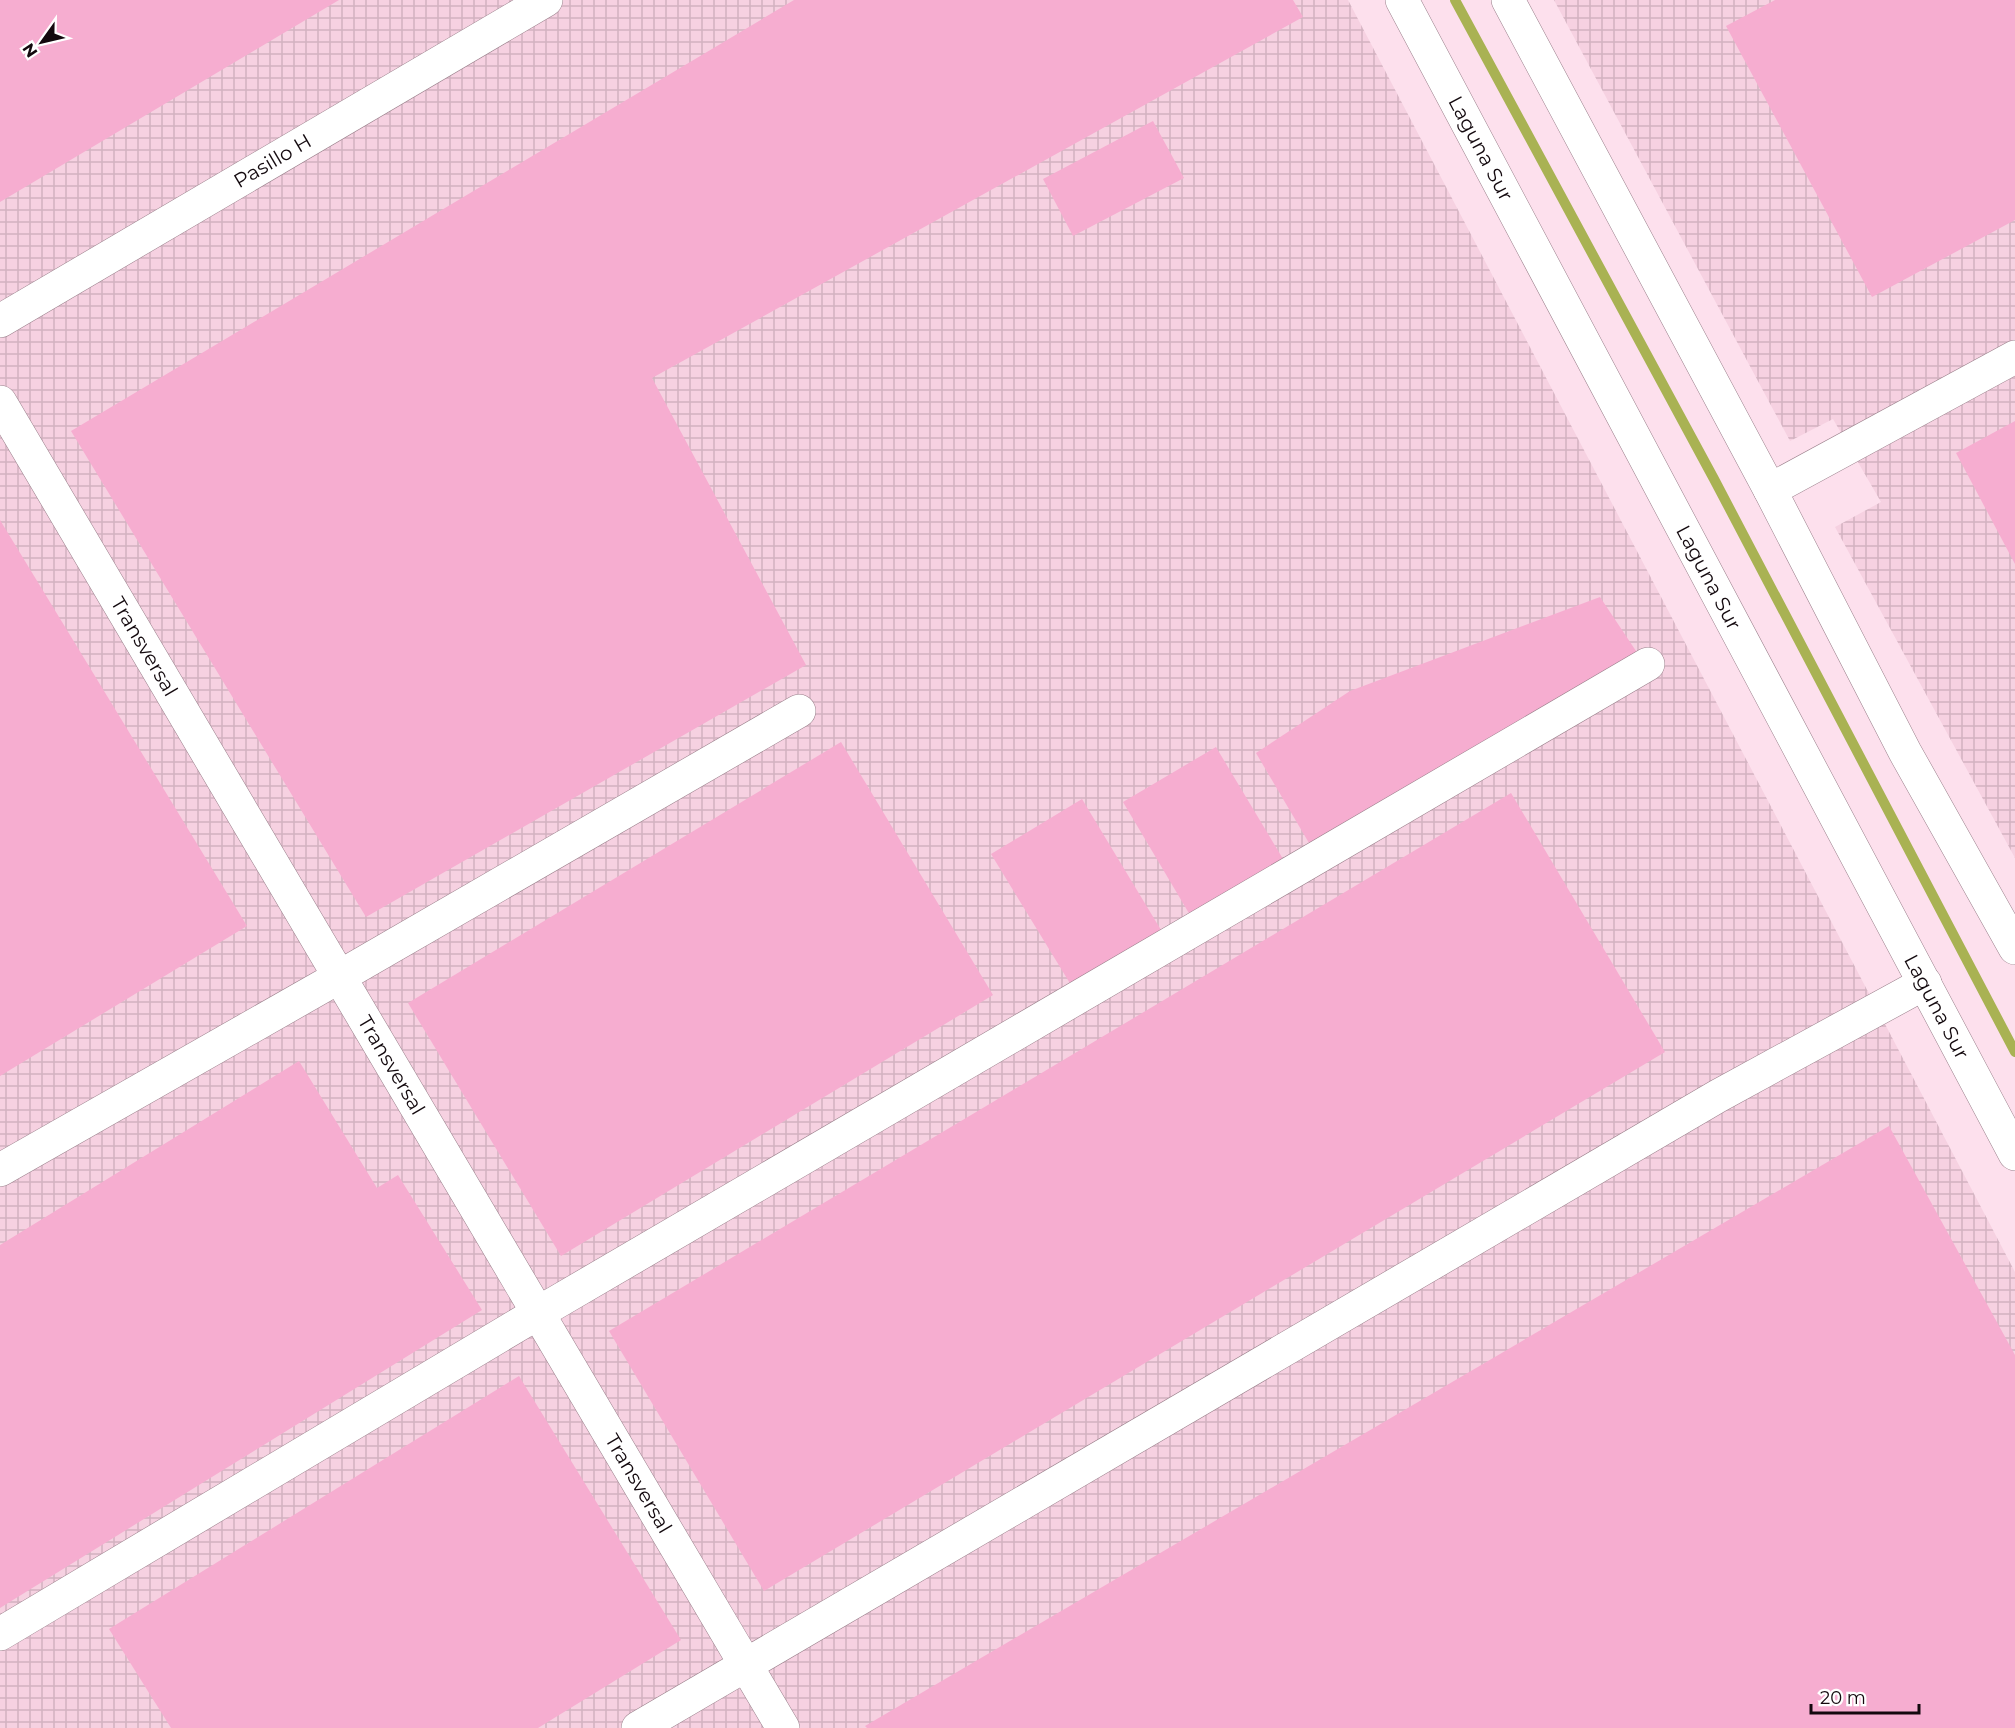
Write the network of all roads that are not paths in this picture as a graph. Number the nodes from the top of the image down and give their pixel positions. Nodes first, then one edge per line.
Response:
1 (546, 0) edge
2 (1402, 0) edge
3 (1508, 0) edge
4 (0, 321) edge
5 (2015, 357) edge
6 (0, 402) edge
7 (1770, 490) junction
8 (1648, 664) dead end
9 (799, 711) dead end
10 (2015, 948) edge
11 (339, 977) junction
12 (1925, 983) junction
13 (2015, 1154) edge
14 (0, 1170) edge
15 (538, 1313) junction
16 (0, 1634) edge
17 (745, 1665) junction
18 (638, 1728) edge
19 (783, 1728) edge

1 - 4 street, Pasillo H
2 - 12 street, Laguna Sur
3 - 7 street
5 - 7 street
6 - 11 street, Transversal
7 - 10 street
8 - 15 street
9 - 11 street
11 - 14 street
11 - 15 street, Transversal
12 - 13 street, Laguna Sur
12 - 17 street
15 - 16 street
15 - 17 street, Transversal
17 - 18 street
17 - 19 street, Transversal

